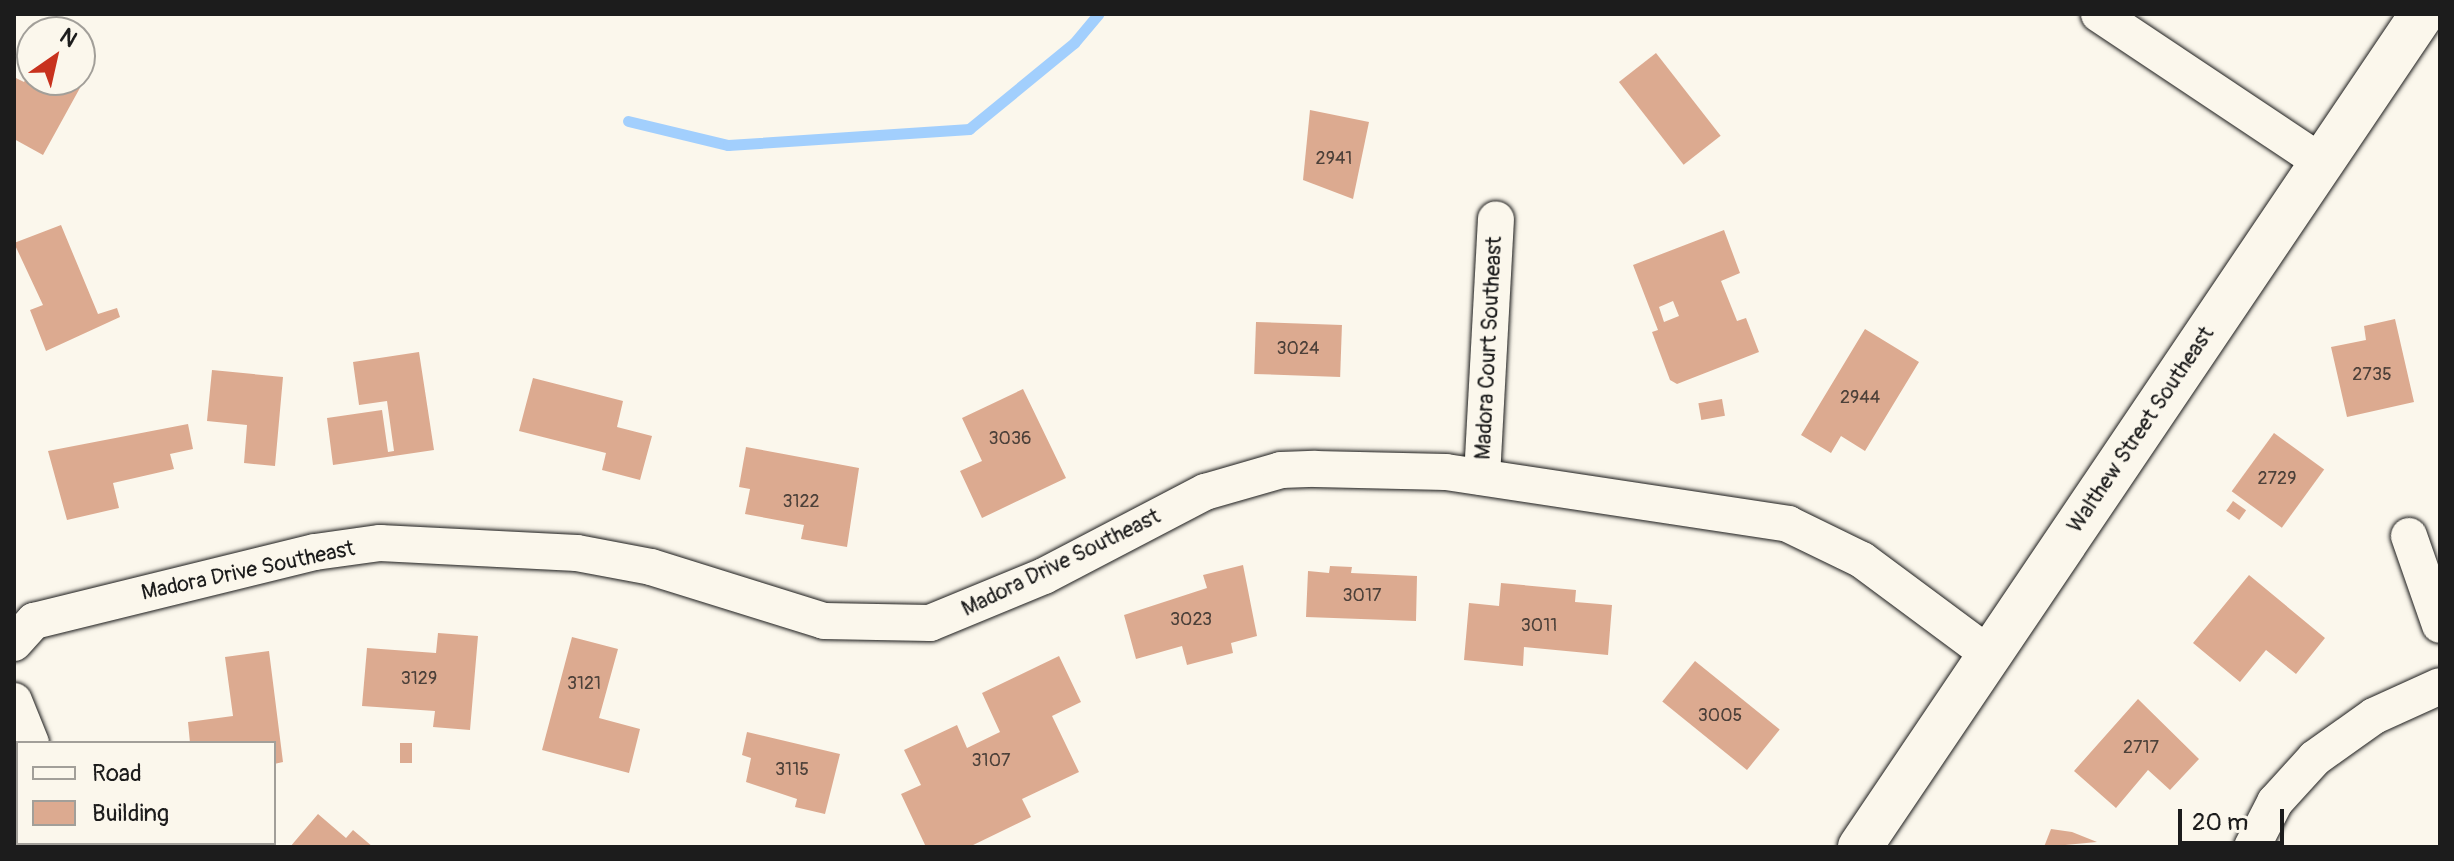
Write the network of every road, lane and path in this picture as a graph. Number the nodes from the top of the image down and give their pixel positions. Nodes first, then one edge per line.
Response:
1 (2099, 14) edge
2 (2422, 14) edge
3 (2321, 162) junction
4 (1496, 219) dead end
5 (1482, 477) junction
6 (2409, 536) dead end
7 (2440, 625) edge
8 (14, 643) edge
9 (1990, 655) junction
10 (2440, 686) edge
11 (14, 701) edge
12 (30, 741) edge
13 (1860, 847) edge
14 (2252, 847) edge

1 - 3 street
2 - 3 street, Walthew Street Southeast
3 - 9 street, Walthew Street Southeast
4 - 5 street, Madora Court Southeast
5 - 8 street, Madora Drive Southeast
5 - 9 street, Madora Drive Southeast
6 - 7 street
9 - 13 street, Walthew Street Southeast
10 - 14 street
11 - 12 street

